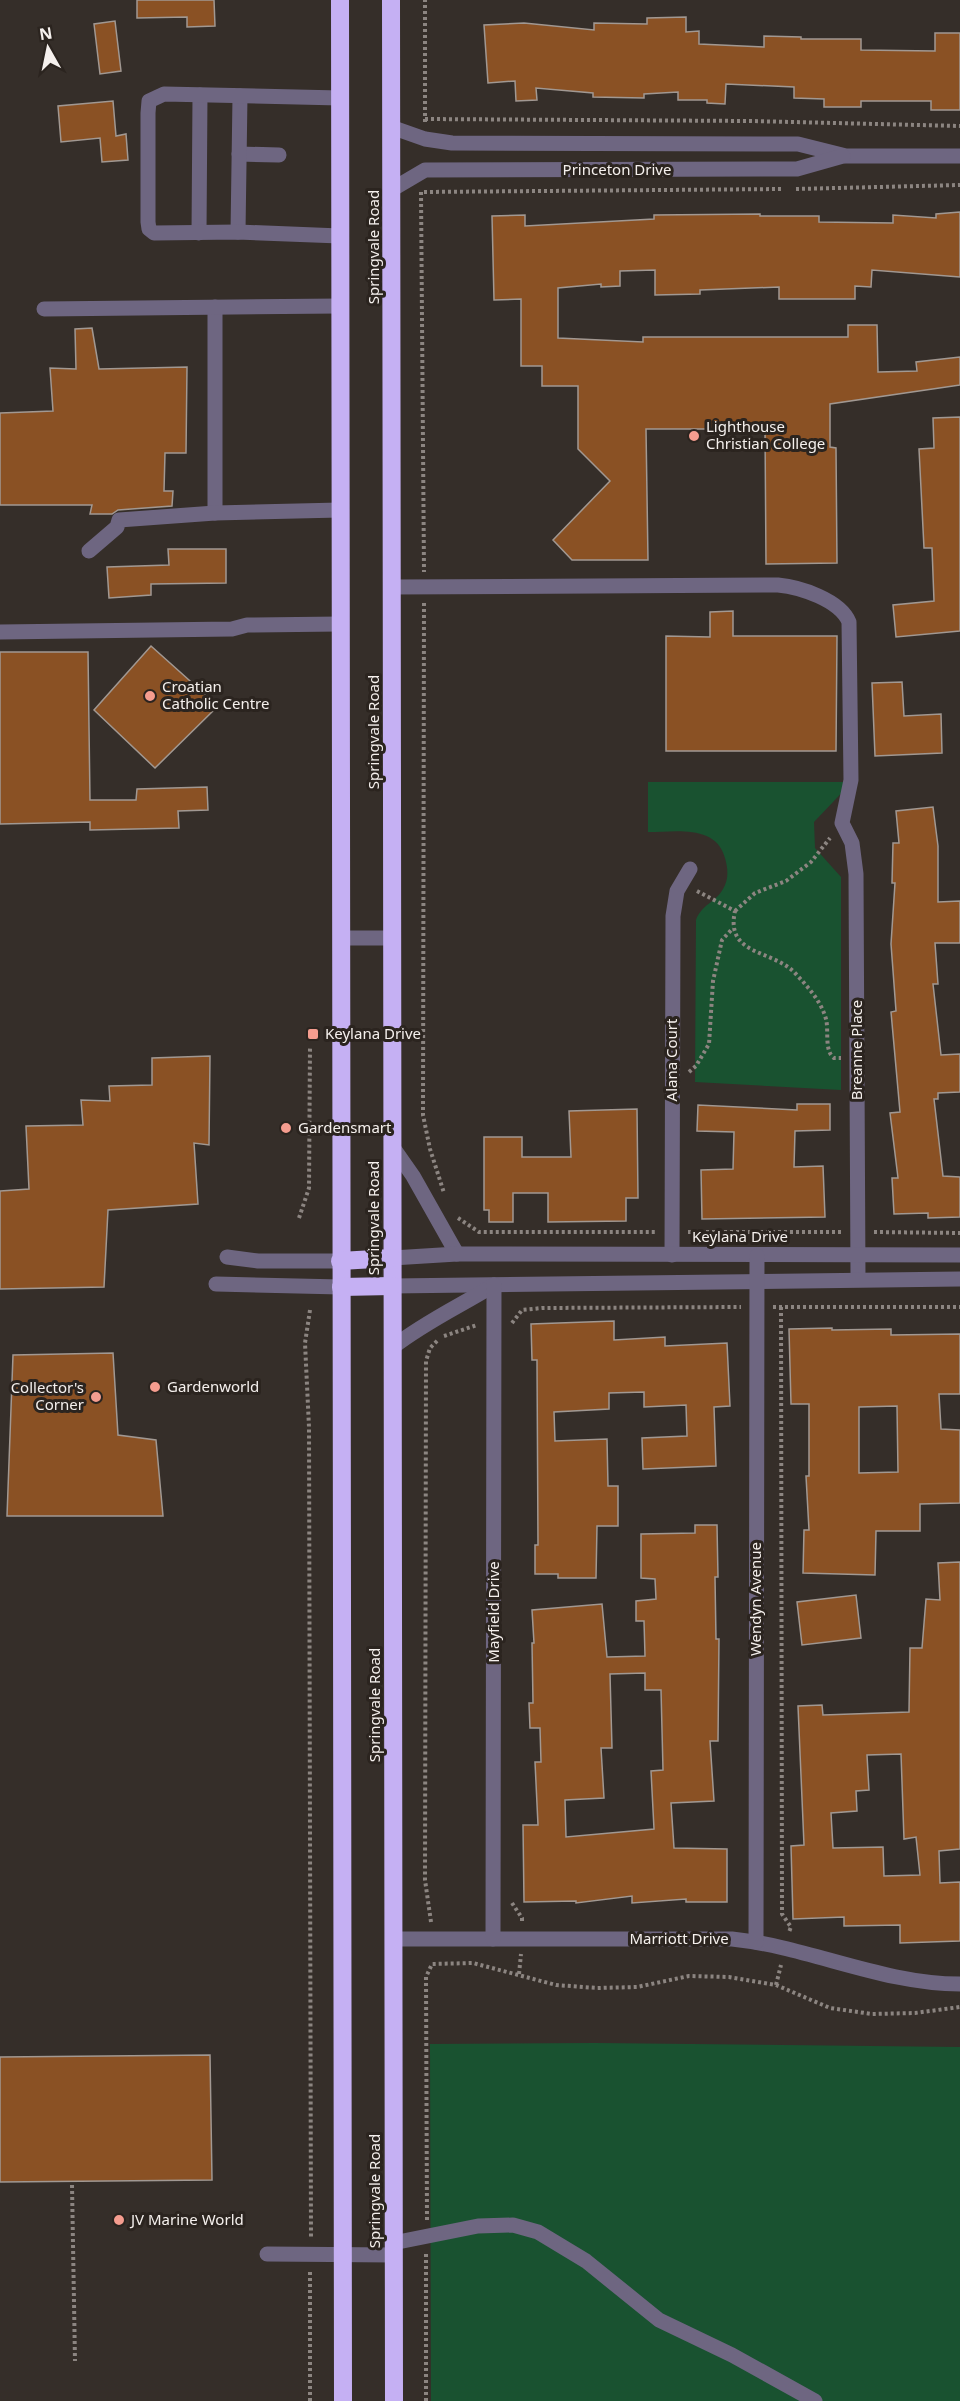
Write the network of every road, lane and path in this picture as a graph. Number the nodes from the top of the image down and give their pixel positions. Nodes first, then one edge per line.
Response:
1 (340, 0) edge
2 (391, 0) edge
3 (425, 0) edge
4 (200, 95) junction
5 (240, 96) junction
6 (340, 98) junction
7 (425, 119) junction
8 (960, 126) edge
9 (391, 127) junction
10 (425, 139) junction
11 (525, 144) junction
12 (700, 144) junction
13 (239, 154) junction
14 (279, 155) dead end
15 (846, 156) junction
16 (960, 156) edge
17 (425, 170) junction
18 (525, 170) junction
19 (700, 170) junction
20 (960, 185) edge
21 (391, 190) junction
22 (421, 192) junction
23 (238, 232) junction
24 (199, 233) junction
25 (340, 236) junction
26 (339, 306) junction
27 (215, 307) junction
28 (44, 309) dead end
29 (340, 510) junction
30 (215, 513) junction
31 (89, 551) dead end
32 (392, 587) junction
33 (424, 587) junction
34 (340, 624) junction
35 (0, 632) edge
36 (842, 824) junction
37 (686, 875) joint
38 (735, 911) junction
39 (733, 928) junction
40 (341, 938) junction
41 (392, 938) junction
42 (310, 1047) dead end
43 (856, 1059) junction
44 (672, 1081) junction
45 (392, 1146) junction
46 (445, 1195) dead end
47 (453, 1209) dead end
48 (299, 1218) dead end
49 (672, 1232) junction
50 (857, 1232) junction
51 (960, 1233) edge
52 (457, 1254) junction
53 (857, 1254) junction
54 (672, 1255) junction
55 (960, 1255) edge
56 (757, 1256) junction
57 (227, 1257) dead end
58 (392, 1258) junction
59 (340, 1262) junction
60 (858, 1279) junction
61 (960, 1279) edge
62 (757, 1281) junction
63 (216, 1284) dead end
64 (494, 1285) junction
65 (392, 1286) junction
66 (341, 1287) junction
67 (757, 1307) junction
68 (781, 1307) junction
69 (960, 1307) edge
70 (310, 1310) dead end
71 (512, 1334) dead end
72 (439, 1338) dead end
73 (393, 1347) junction
74 (512, 1893) dead end
75 (432, 1938) junction
76 (393, 1939) junction
77 (493, 1939) junction
78 (522, 1939) junction
79 (756, 1942) junction
80 (786, 1948) junction
81 (432, 1964) junction
82 (519, 1974) junction
83 (960, 1984) edge
84 (776, 1985) junction
85 (960, 2007) edge
86 (72, 2186) dead end
87 (426, 2237) junction
88 (393, 2249) junction
89 (267, 2254) dead end
90 (310, 2254) junction
91 (342, 2255) junction
92 (75, 2361) dead end
93 (310, 2401) edge
94 (343, 2401) edge
95 (394, 2401) edge
96 (426, 2401) edge
97 (814, 2401) edge

1 - 6 highway
2 - 9 highway, Springvale Road
3 - 7 path
4 - 5 street
4 - 24 street
4 - 24 street
5 - 6 street
5 - 13 street
6 - 25 highway
7 - 8 path
7 - 10 path
9 - 10 street, Princeton Drive
9 - 21 highway, Springvale Road
10 - 11 street, Princeton Drive
11 - 12 street, Princeton Drive
11 - 18 street
12 - 15 street, Princeton Drive
12 - 19 street
13 - 14 street
13 - 23 street
15 - 16 street, Princeton Drive
15 - 19 street, Princeton Drive
17 - 18 street, Princeton Drive
17 - 21 street
17 - 22 path
18 - 19 street, Princeton Drive
20 - 22 path
21 - 32 highway, Springvale Road
22 - 33 path
23 - 24 street
23 - 25 street
25 - 26 highway
26 - 27 street
26 - 29 highway
27 - 28 street
27 - 30 street
29 - 30 street
29 - 34 highway
30 - 31 street
32 - 33 street
32 - 41 highway, Springvale Road
33 - 36 street
33 - 46 path
34 - 35 street
34 - 40 highway
36 - 38 path
36 - 43 street, Breanne Place
37 - 38 path
37 - 44 street, Alana Court
38 - 39 path
39 - 43 path
39 - 44 path
40 - 41 street
40 - 59 highway
41 - 45 highway, Springvale Road
42 - 48 path
43 - 50 street, Breanne Place
44 - 49 street, Alana Court
45 - 52 street
45 - 58 highway, Springvale Road
47 - 49 path
49 - 50 path
49 - 54 street, Alana Court
50 - 51 path
50 - 53 street, Breanne Place
52 - 54 street, Keylana Drive
52 - 58 street, Keylana Drive
53 - 55 street, Keylana Drive
53 - 56 street, Keylana Drive
53 - 60 street, Breanne Place
54 - 56 street, Keylana Drive
56 - 62 street, Wendyn Avenue
57 - 59 street
58 - 59 highway, Keylana Drive
58 - 65 highway, Springvale Road
59 - 66 highway
60 - 61 street
60 - 62 street
62 - 64 street
62 - 67 street, Wendyn Avenue
63 - 66 street
64 - 65 street
64 - 73 street
64 - 77 street, Mayfield Drive
65 - 66 highway
65 - 73 highway, Springvale Road
66 - 91 highway
67 - 68 path
67 - 71 path
67 - 79 street, Wendyn Avenue
68 - 69 path
68 - 80 path
70 - 90 path
72 - 75 path
73 - 76 highway, Springvale Road
74 - 78 path
75 - 76 street, Marriott Drive
75 - 77 street, Marriott Drive
75 - 81 path
76 - 88 highway, Springvale Road
77 - 78 street, Marriott Drive
78 - 79 street, Marriott Drive
78 - 82 path
79 - 80 street, Marriott Drive
80 - 83 street, Marriott Drive
80 - 84 path
81 - 82 path
81 - 87 path
82 - 84 path
84 - 85 path
86 - 92 path
87 - 88 street
87 - 96 path
87 - 97 street
88 - 91 street
88 - 95 highway, Springvale Road
89 - 90 street
90 - 91 street
90 - 93 path
91 - 94 highway

